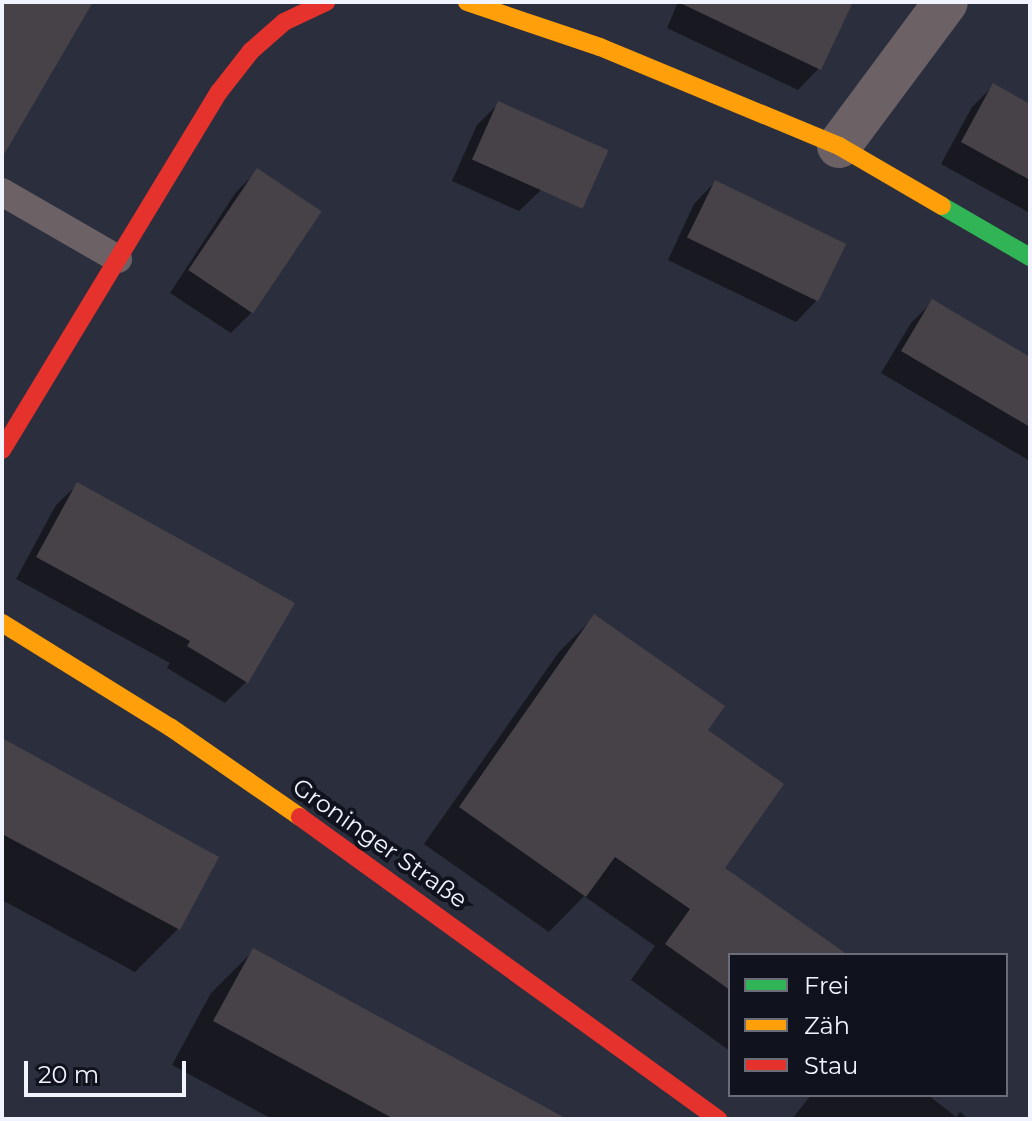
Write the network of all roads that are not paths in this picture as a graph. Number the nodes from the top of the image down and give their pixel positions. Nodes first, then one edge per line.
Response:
1 (326, 2) edge
2 (467, 2) edge
3 (946, 2) edge
4 (839, 146) junction
5 (2, 192) edge
6 (1030, 257) edge
7 (118, 259) junction
8 (2, 450) edge
9 (2, 623) edge
10 (718, 1119) edge

1 - 7 street
2 - 4 street
3 - 4 street
4 - 6 street
5 - 7 lane
7 - 8 street
9 - 10 street, Groninger Straße

